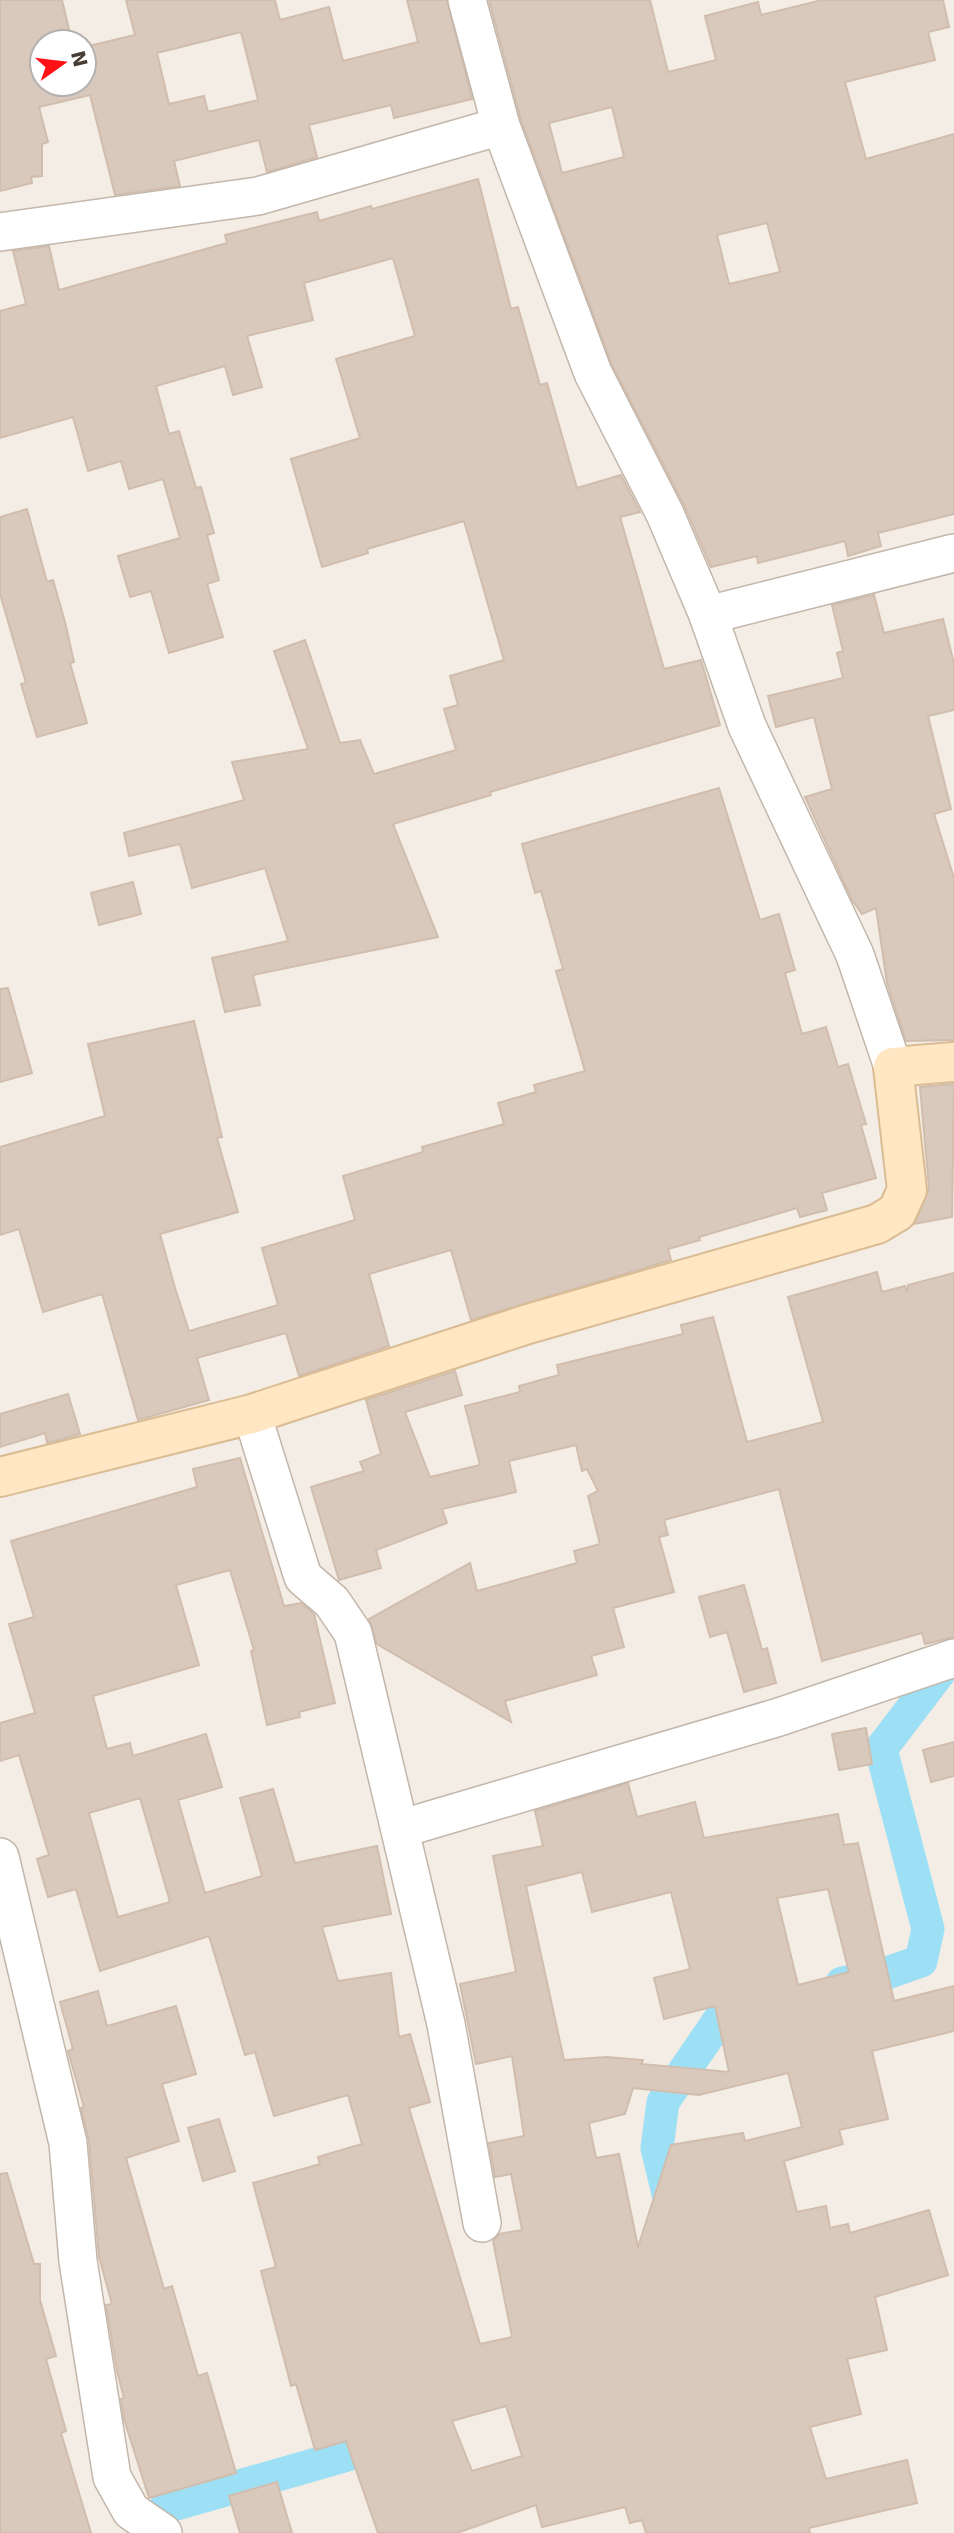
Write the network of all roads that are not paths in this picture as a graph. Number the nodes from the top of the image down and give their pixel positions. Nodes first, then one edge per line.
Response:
1 (467, 0) edge
2 (501, 126) junction
3 (0, 232) edge
4 (954, 553) edge
5 (708, 615) junction
6 (954, 1062) edge
7 (893, 1067) junction
8 (252, 1414) junction
9 (0, 1477) edge
10 (954, 1658) edge
11 (400, 1829) junction
12 (0, 1857) edge
13 (482, 2223) dead end
14 (163, 2533) edge

1 - 2 street
2 - 3 street
2 - 5 street
4 - 5 street
5 - 7 street
6 - 7 street
7 - 8 street
8 - 9 street
8 - 11 street
10 - 11 street
11 - 13 street
12 - 14 street

